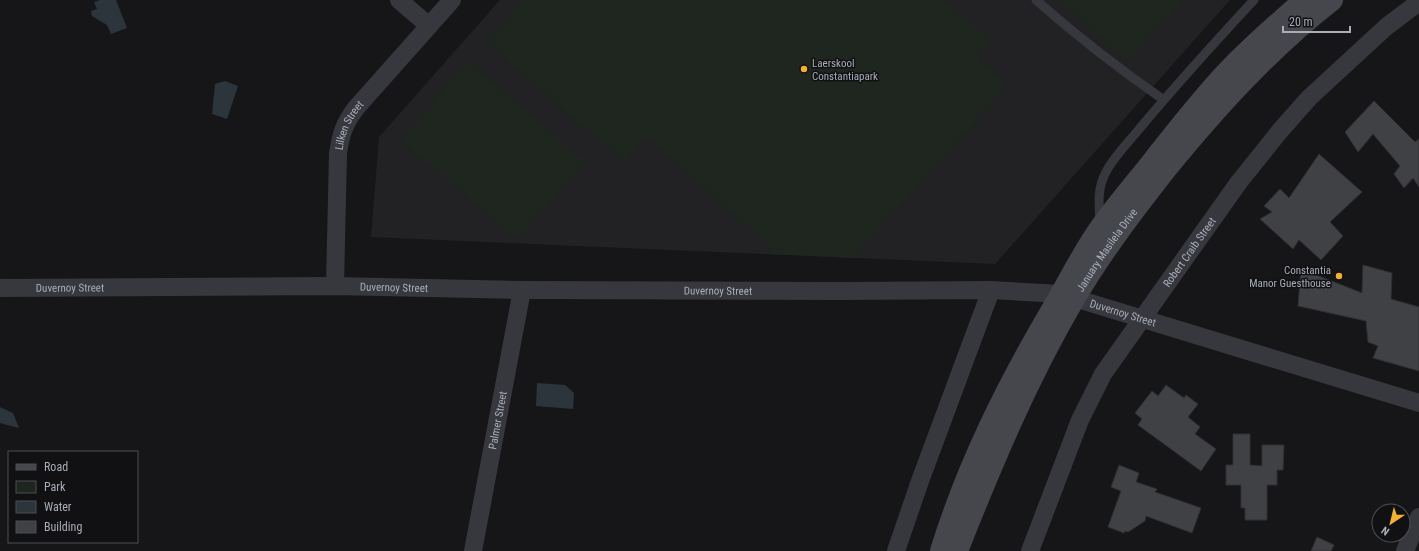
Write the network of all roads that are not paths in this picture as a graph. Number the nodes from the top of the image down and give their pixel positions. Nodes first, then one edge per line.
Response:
1 (399, 0) edge
2 (452, 0) edge
3 (1036, 0) edge
4 (1254, 0) edge
5 (1305, 0) edge
6 (1332, 0) edge
7 (1419, 2) edge
8 (429, 26) junction
9 (1164, 100) junction
10 (1101, 227) junction
11 (335, 286) junction
12 (0, 288) edge
13 (522, 290) junction
14 (991, 290) junction
15 (1068, 297) junction
16 (1142, 318) junction
17 (1419, 403) edge
18 (1419, 518) edge
19 (473, 551) edge
20 (896, 551) edge
21 (941, 551) edge
22 (957, 551) edge
23 (1030, 551) edge
24 (1405, 551) edge

1 - 8 street
2 - 8 street, Lilken Street
3 - 9 lane
4 - 9 lane
5 - 10 main road, January Masilela Drive
6 - 15 main road, January Masilela Drive
7 - 16 street, Robert Craib Street
8 - 11 street, Lilken Street
9 - 10 lane
10 - 15 main road, January Masilela Drive
11 - 12 street, Duvernoy Street
11 - 13 street, Duvernoy Street
13 - 14 street, Duvernoy Street
13 - 19 street, Palmer Street
14 - 15 street, Duvernoy Street
14 - 20 street
15 - 16 street, Duvernoy Street
15 - 21 main road, January Masilela Drive
15 - 22 main road, January Masilela Drive
16 - 17 street, Duvernoy Street
16 - 23 street, Robert Craib Street
18 - 24 street

